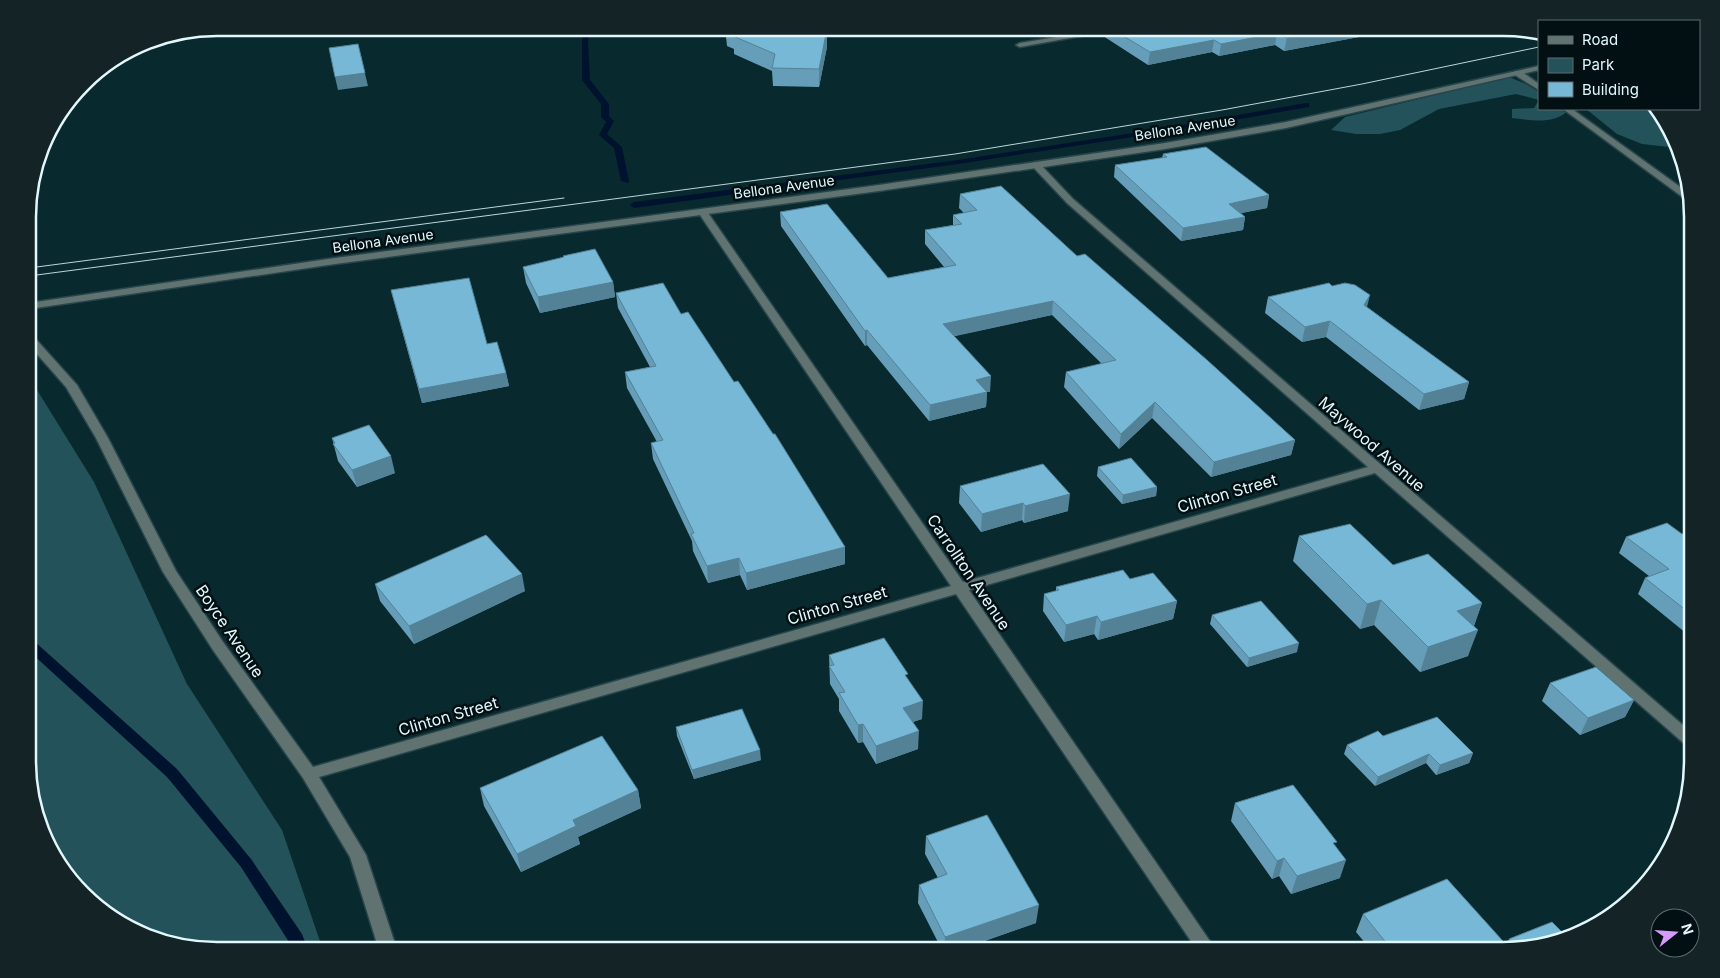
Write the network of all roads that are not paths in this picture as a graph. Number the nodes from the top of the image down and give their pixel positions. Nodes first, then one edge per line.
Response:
1 (1073, 36) edge
2 (1020, 45) dead end
3 (1538, 68) edge
4 (1518, 73) junction
5 (1538, 87) edge
6 (1568, 110) edge
7 (1036, 166) junction
8 (1682, 192) edge
9 (703, 212) junction
10 (36, 305) edge
11 (36, 346) edge
12 (1375, 469) junction
13 (959, 588) junction
14 (1684, 735) edge
15 (309, 774) junction
16 (385, 942) edge
17 (1202, 942) edge

1 - 2 street
3 - 4 street, Bellona Avenue
4 - 5 street
4 - 7 street, Bellona Avenue
6 - 8 street
7 - 9 street, Bellona Avenue
7 - 12 street, Maywood Avenue
9 - 10 street, Bellona Avenue
9 - 13 street, Carrollton Avenue
11 - 15 street, Boyce Avenue
12 - 13 street, Clinton Street
12 - 14 street, Maywood Avenue
13 - 15 street, Clinton Street
13 - 17 street, Carrollton Avenue
15 - 16 street, Boyce Avenue

